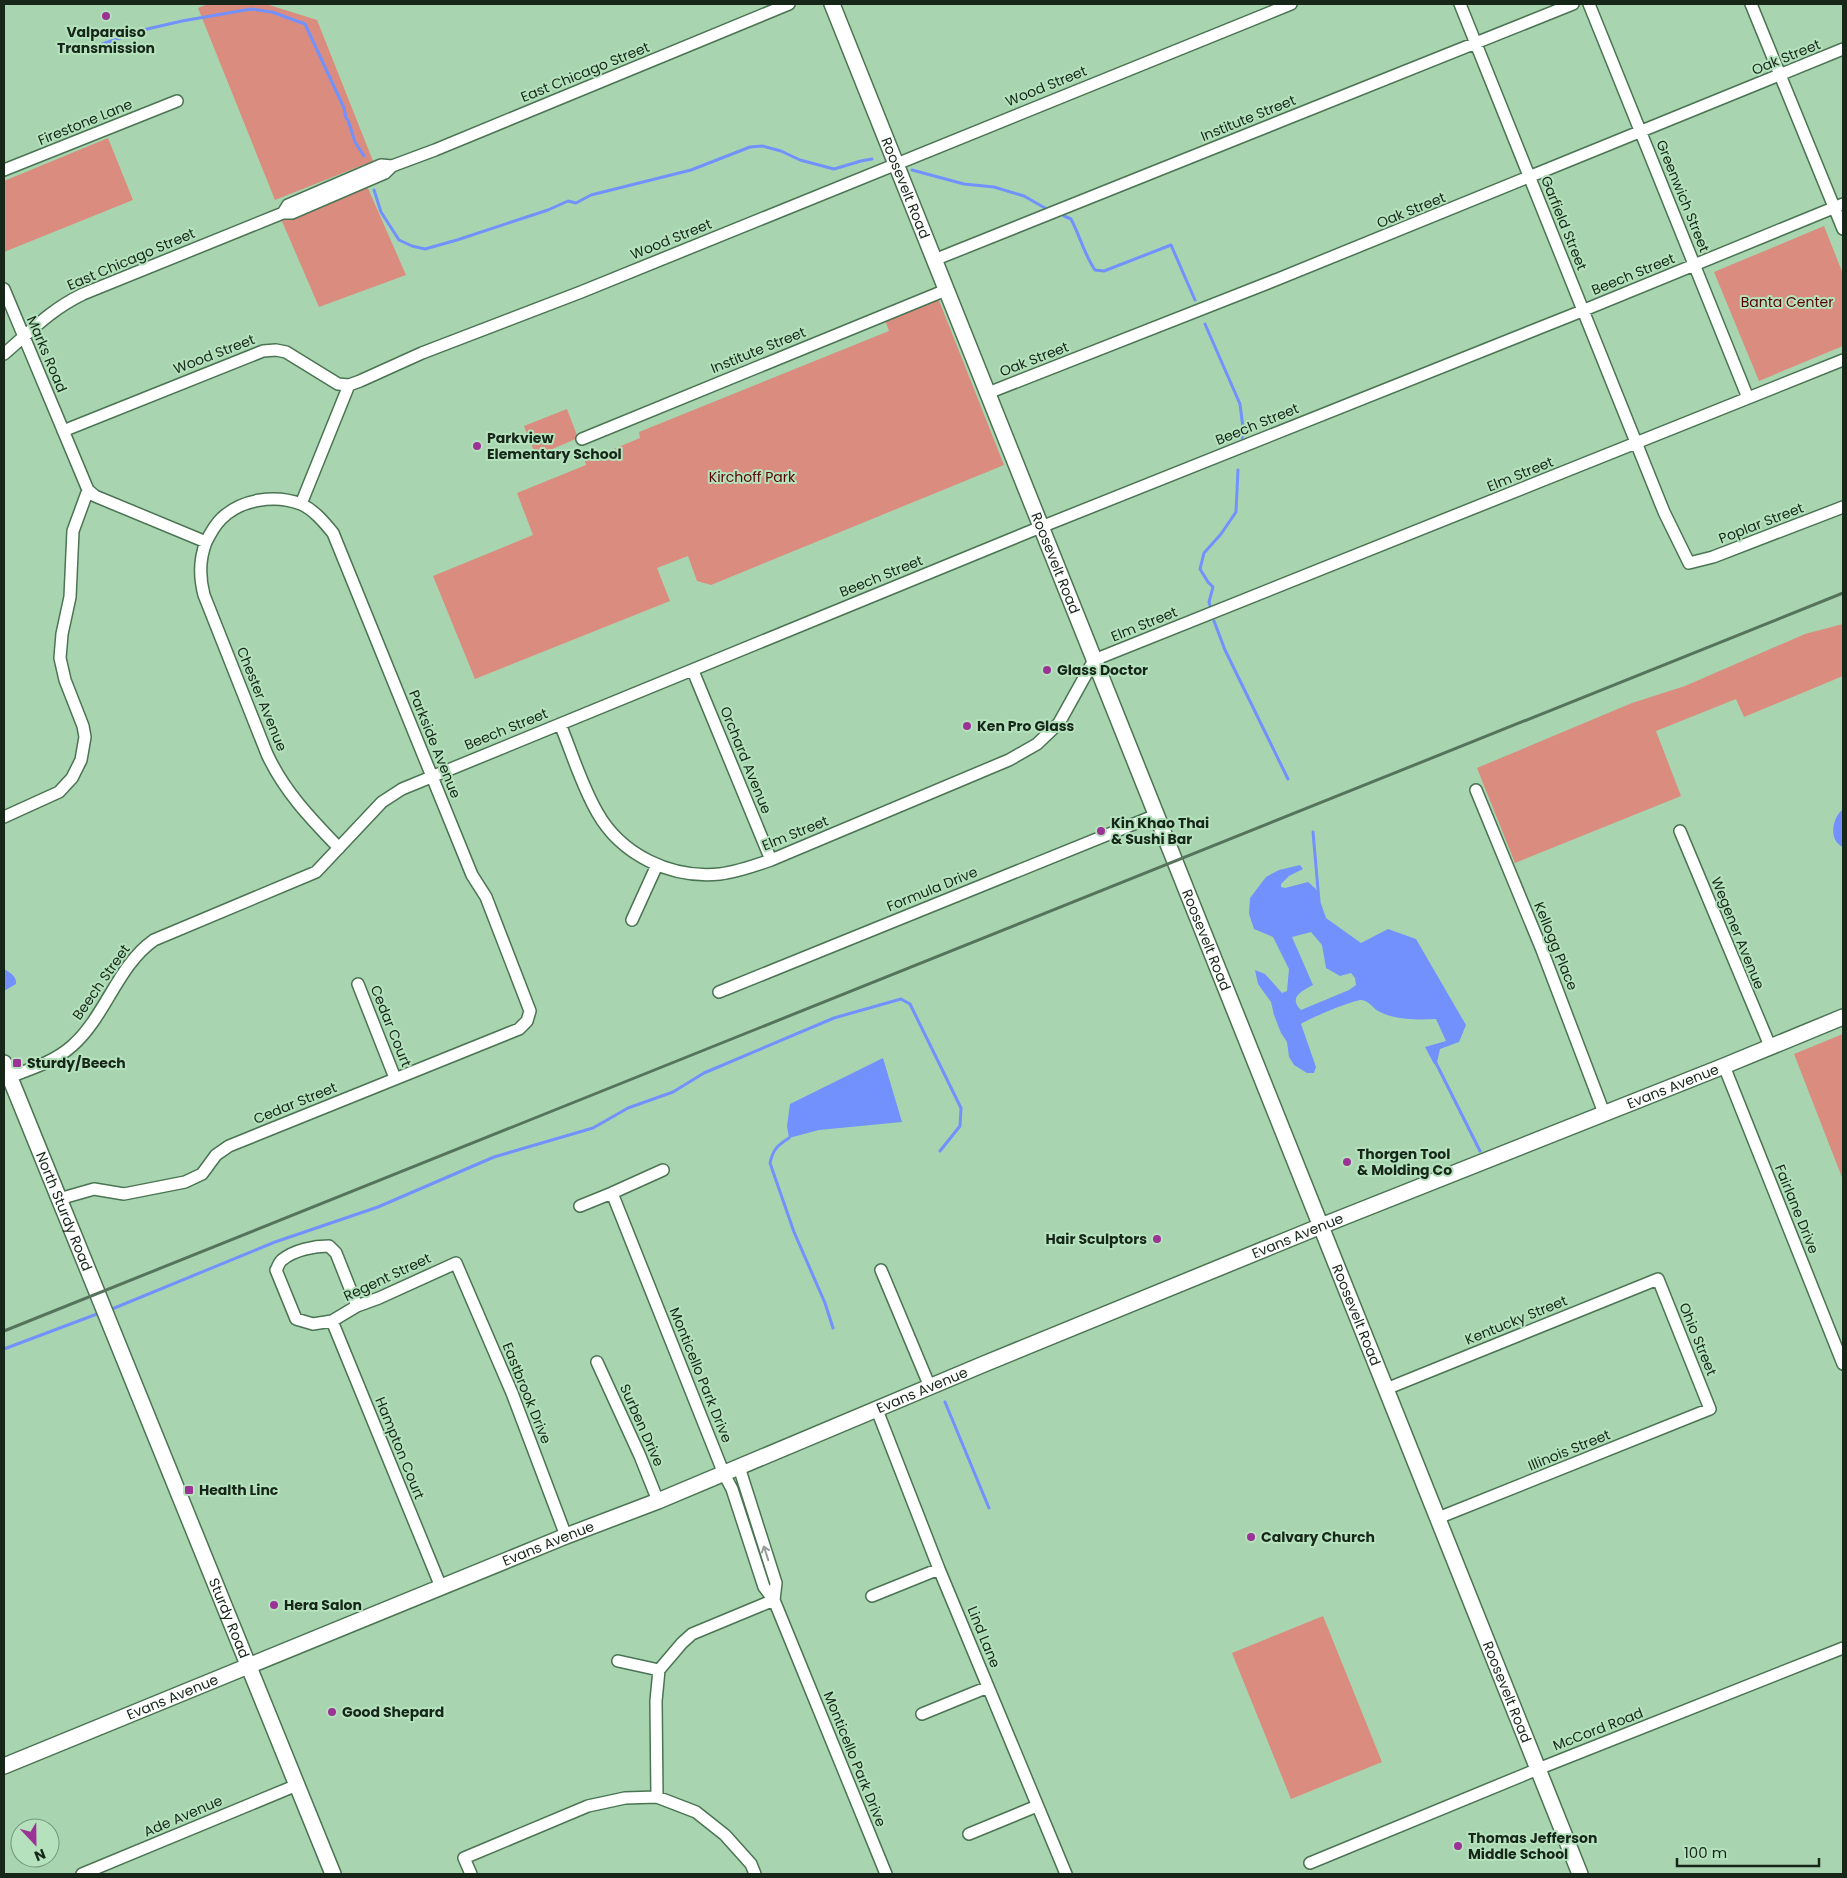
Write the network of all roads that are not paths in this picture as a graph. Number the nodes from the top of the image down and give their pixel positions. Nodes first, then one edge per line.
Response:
1 (789, 4) edge
2 (832, 4) edge
3 (1292, 4) edge
4 (1460, 4) edge
5 (1573, 4) edge
6 (1589, 4) edge
7 (1751, 4) edge
8 (1476, 43) junction
9 (1843, 49) edge
10 (1781, 76) junction
11 (177, 101) dead end
12 (1641, 132) junction
13 (896, 163) junction
14 (4, 170) edge
15 (1530, 178) junction
16 (1839, 206) edge
17 (1843, 229) edge
18 (934, 260) junction
19 (1695, 265) junction
20 (4, 290) edge
21 (946, 290) junction
22 (1583, 311) junction
23 (24, 338) junction
24 (4, 354) edge
25 (1843, 360) edge
26 (349, 384) junction
27 (988, 393) junction
28 (1748, 398) junction
29 (63, 431) junction
30 (582, 439) dead end
31 (1636, 443) junction
32 (88, 490) junction
33 (301, 504) junction
34 (1843, 507) edge
35 (1041, 527) junction
36 (206, 542) junction
37 (1689, 563) joint
38 (1094, 660) junction
39 (693, 670) junction
40 (560, 724) junction
41 (431, 776) junction
42 (1476, 790) dead end
43 (1156, 815) junction
44 (4, 817) edge
45 (1680, 831) dead end
46 (338, 848) junction
47 (771, 860) junction
48 (657, 865) junction
49 (632, 920) dead end
50 (358, 984) dead end
51 (719, 992) dead end
52 (528, 1004) joint
53 (1843, 1017) edge
54 (1770, 1046) junction
55 (1724, 1066) junction
56 (6, 1073) edge
57 (396, 1078) junction
58 (1604, 1113) junction
59 (663, 1170) dead end
60 (612, 1193) junction
61 (59, 1199) junction
62 (580, 1206) dead end
63 (1321, 1226) junction
64 (456, 1263) joint
65 (881, 1270) dead end
66 (1658, 1280) joint
67 (357, 1306) junction
68 (332, 1321) junction
69 (125, 1360) joint
70 (597, 1362) dead end
71 (1843, 1364) edge
72 (930, 1387) junction
73 (1386, 1388) junction
74 (1710, 1409) joint
75 (877, 1410) junction
76 (739, 1468) junction
77 (724, 1474) junction
78 (658, 1501) junction
79 (1438, 1518) junction
80 (566, 1536) junction
81 (939, 1569) junction
82 (441, 1587) junction
83 (872, 1596) dead end
84 (774, 1600) junction
85 (1843, 1648) edge
86 (618, 1661) dead end
87 (249, 1666) junction
88 (659, 1670) junction
89 (988, 1687) junction
90 (922, 1714) dead end
91 (4, 1766) edge
92 (1538, 1769) junction
93 (296, 1785) junction
94 (657, 1798) junction
95 (1037, 1806) junction
96 (969, 1834) dead end
97 (1310, 1863) dead end
98 (82, 1874) edge
99 (332, 1874) edge
100 (471, 1874) edge
101 (756, 1874) edge
102 (886, 1874) edge
103 (1066, 1874) edge
104 (1580, 1874) edge

1 - 23 street, East Chicago Street
2 - 13 street, Roosevelt Road
3 - 13 street, Wood Street
4 - 8 street, Garfield Street
5 - 8 street, Institute Street
6 - 12 street, Greenwich Street
7 - 10 street
8 - 15 street, Garfield Street
8 - 18 street, Institute Street
9 - 10 street, Oak Street
10 - 12 street, Oak Street
10 - 16 street
11 - 14 street, Firestone Lane
12 - 15 street, Oak Street
12 - 19 street, Greenwich Street
13 - 18 street, Roosevelt Road
13 - 26 street, Wood Street
15 - 22 street, Garfield Street
15 - 27 street, Oak Street
16 - 17 street
16 - 19 street, Beech Street
18 - 21 street, Roosevelt Road
19 - 22 street, Beech Street
19 - 28 street, Greenwich Street
20 - 23 street, Marks Road
21 - 27 street, Roosevelt Road
21 - 30 street, Institute Street
22 - 31 street, Garfield Street
22 - 35 street, Beech Street
23 - 24 street, East Chicago Street
23 - 29 street, Marks Road
25 - 28 street, Elm Street
26 - 29 street, Wood Street
26 - 33 street
27 - 35 street, Roosevelt Road
28 - 31 street, Elm Street
29 - 32 street, Marks Road
31 - 37 street, Garfield Street
31 - 38 street, Elm Street
32 - 36 street
32 - 44 street
33 - 36 street, Chester Avenue
33 - 41 street, Parkside Avenue
34 - 37 street, Poplar Street
35 - 38 street, Roosevelt Road
35 - 39 street, Beech Street
36 - 46 street, Chester Avenue
38 - 43 street, Roosevelt Road
38 - 47 street, Elm Street
39 - 40 street, Beech Street
39 - 47 street, Orchard Avenue
40 - 41 street, Beech Street
40 - 48 street, Elm Street
41 - 46 street, Beech Street
41 - 52 street, Parkside Avenue
42 - 58 street, Kellogg Place
43 - 51 street, Formula Drive
43 - 63 street, Roosevelt Road
45 - 54 street, Wegener Avenue
46 - 56 street, Beech Street
47 - 48 street, Elm Street
48 - 49 street
50 - 57 street, Cedar Court
52 - 57 street, Cedar Street
53 - 54 street, Evans Avenue
54 - 55 street, Evans Avenue
55 - 58 street, Evans Avenue
55 - 71 street, Fairlane Drive
56 - 61 street, North Sturdy Road
57 - 61 street, Cedar Street
58 - 63 street, Evans Avenue
59 - 60 street
60 - 62 street
60 - 77 street, Monticello Park Drive
61 - 69 street, North Sturdy Road
63 - 72 street, Evans Avenue
63 - 73 street, Roosevelt Road
64 - 67 street, Regent Street
64 - 80 street, Eastbrook Drive
65 - 72 street
66 - 73 street, Kentucky Street
66 - 74 street, Ohio Street
67 - 68 street, Regent Street
67 - 68 street
68 - 82 street, Hampton Court
69 - 87 street, Sturdy Road
70 - 78 street, Surben Drive
72 - 75 street, Evans Avenue
73 - 79 street, Roosevelt Road
74 - 79 street, Illinois Street
75 - 76 street, Evans Avenue
75 - 81 street, Lind Lane
76 - 77 street, Evans Avenue
84 -> 76 street, Monticello Park Drive
77 - 78 street, Evans Avenue
77 - 84 street, Monticello Park Drive
78 - 80 street, Evans Avenue
79 - 92 street, Roosevelt Road
80 - 82 street, Evans Avenue
81 - 83 street
81 - 89 street, Lind Lane
82 - 87 street, Evans Avenue
84 - 88 street
84 - 102 street, Monticello Park Drive
85 - 92 street, McCord Road
86 - 88 street
87 - 91 street, Evans Avenue
87 - 93 street, Sturdy Road
88 - 94 street
89 - 90 street
89 - 95 street, Lind Lane
92 - 97 street, McCord Road
92 - 104 street, Roosevelt Road
93 - 98 street, Ade Avenue
93 - 99 street, Sturdy Road
94 - 100 street
94 - 101 street
95 - 96 street
95 - 103 street, Lind Lane

